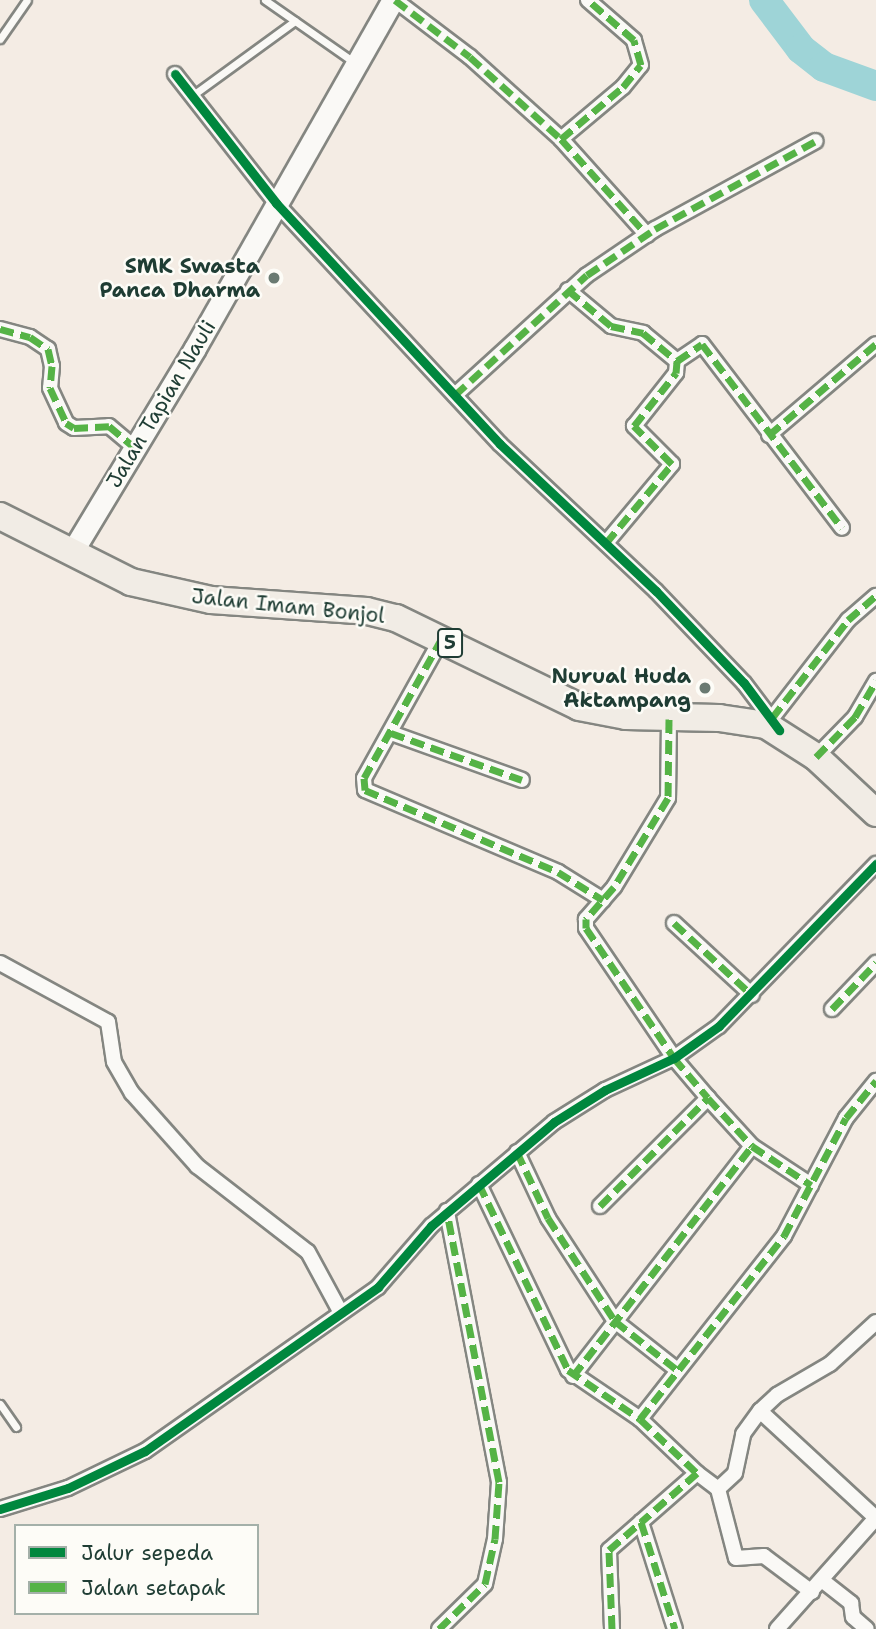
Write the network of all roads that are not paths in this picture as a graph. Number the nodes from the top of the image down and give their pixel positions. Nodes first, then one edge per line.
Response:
1 (27, 0) edge
2 (265, 0) edge
3 (394, 0) edge
4 (588, 0) edge
5 (295, 21) junction
6 (0, 38) edge
7 (358, 65) junction
8 (175, 74) dead end
9 (192, 95) junction
10 (561, 139) junction
11 (816, 141) dead end
12 (276, 203) junction
13 (647, 234) junction
14 (568, 290) junction
15 (0, 329) edge
16 (876, 344) edge
17 (677, 361) junction
18 (455, 395) junction
19 (769, 435) junction
20 (136, 449) junction
21 (4, 521) edge
22 (842, 528) dead end
23 (606, 543) junction
24 (72, 552) junction
25 (876, 596) edge
26 (442, 638) junction
27 (876, 681) edge
28 (669, 719) junction
29 (776, 724) junction
30 (391, 733) junction
31 (816, 758) junction
32 (522, 780) dead end
33 (876, 813) edge
34 (876, 864) edge
35 (603, 900) junction
36 (674, 923) dead end
37 (0, 963) edge
38 (876, 963) edge
39 (752, 995) junction
40 (832, 1009) dead end
41 (674, 1058) junction
42 (876, 1081) edge
43 (708, 1098) junction
44 (752, 1146) junction
45 (517, 1152) junction
46 (479, 1184) junction
47 (811, 1185) junction
48 (600, 1206) dead end
49 (447, 1211) junction
50 (341, 1313) junction
51 (615, 1321) junction
52 (876, 1322) edge
53 (676, 1369) junction
54 (573, 1376) junction
55 (0, 1404) edge
56 (760, 1411) junction
57 (640, 1419) junction
58 (16, 1427) dead end
59 (697, 1473) junction
60 (718, 1489) junction
61 (0, 1509) edge
62 (876, 1518) edge
63 (641, 1522) junction
64 (817, 1586) junction
65 (439, 1629) edge
66 (612, 1629) edge
67 (675, 1629) edge
68 (777, 1629) edge
69 (867, 1629) edge

1 - 6 lane
2 - 5 lane
3 - 7 main road, Jalan Tapian Nauli
3 - 10 street
4 - 10 street
5 - 7 lane
5 - 9 lane
7 - 12 main road, Jalan Tapian Nauli
8 - 9 street
9 - 12 street
10 - 13 street
11 - 13 street
12 - 18 street
12 - 20 main road, Jalan Tapian Nauli
13 - 14 street
14 - 17 street
14 - 18 street
15 - 20 street
16 - 19 street
17 - 19 street
17 - 23 street
18 - 23 street
19 - 22 street
20 - 24 main road, Jalan Tapian Nauli
21 - 24 highway, Jalan Imam Bonjol / 5
23 - 29 street
24 - 26 highway, Jalan Imam Bonjol / 5
25 - 29 street
26 - 28 highway, Jalan Imam Bonjol / 5
26 - 30 street
27 - 31 street
28 - 29 highway, Jalan Imam Bonjol / 5
28 - 35 street
29 - 31 highway, Jalan Imam Bonjol / 5
30 - 32 street
30 - 35 street
31 - 33 highway, Jalan Imam Bonjol / 5
34 - 39 street
35 - 41 street
36 - 39 street
37 - 50 street
38 - 40 street
39 - 41 street
41 - 43 street
41 - 45 street
42 - 47 street
43 - 44 street
43 - 48 street
44 - 47 street
44 - 51 street
45 - 46 street
45 - 51 street
46 - 49 street
46 - 54 street
47 - 53 street
49 - 50 street
49 - 65 street
50 - 61 street
51 - 53 street
51 - 54 street
52 - 56 street
53 - 57 street
54 - 57 street
55 - 58 lane
56 - 60 street
56 - 62 street
57 - 59 street
59 - 60 street
59 - 63 street
60 - 64 street
62 - 64 street
63 - 66 street
63 - 67 street
64 - 68 street
64 - 69 street

